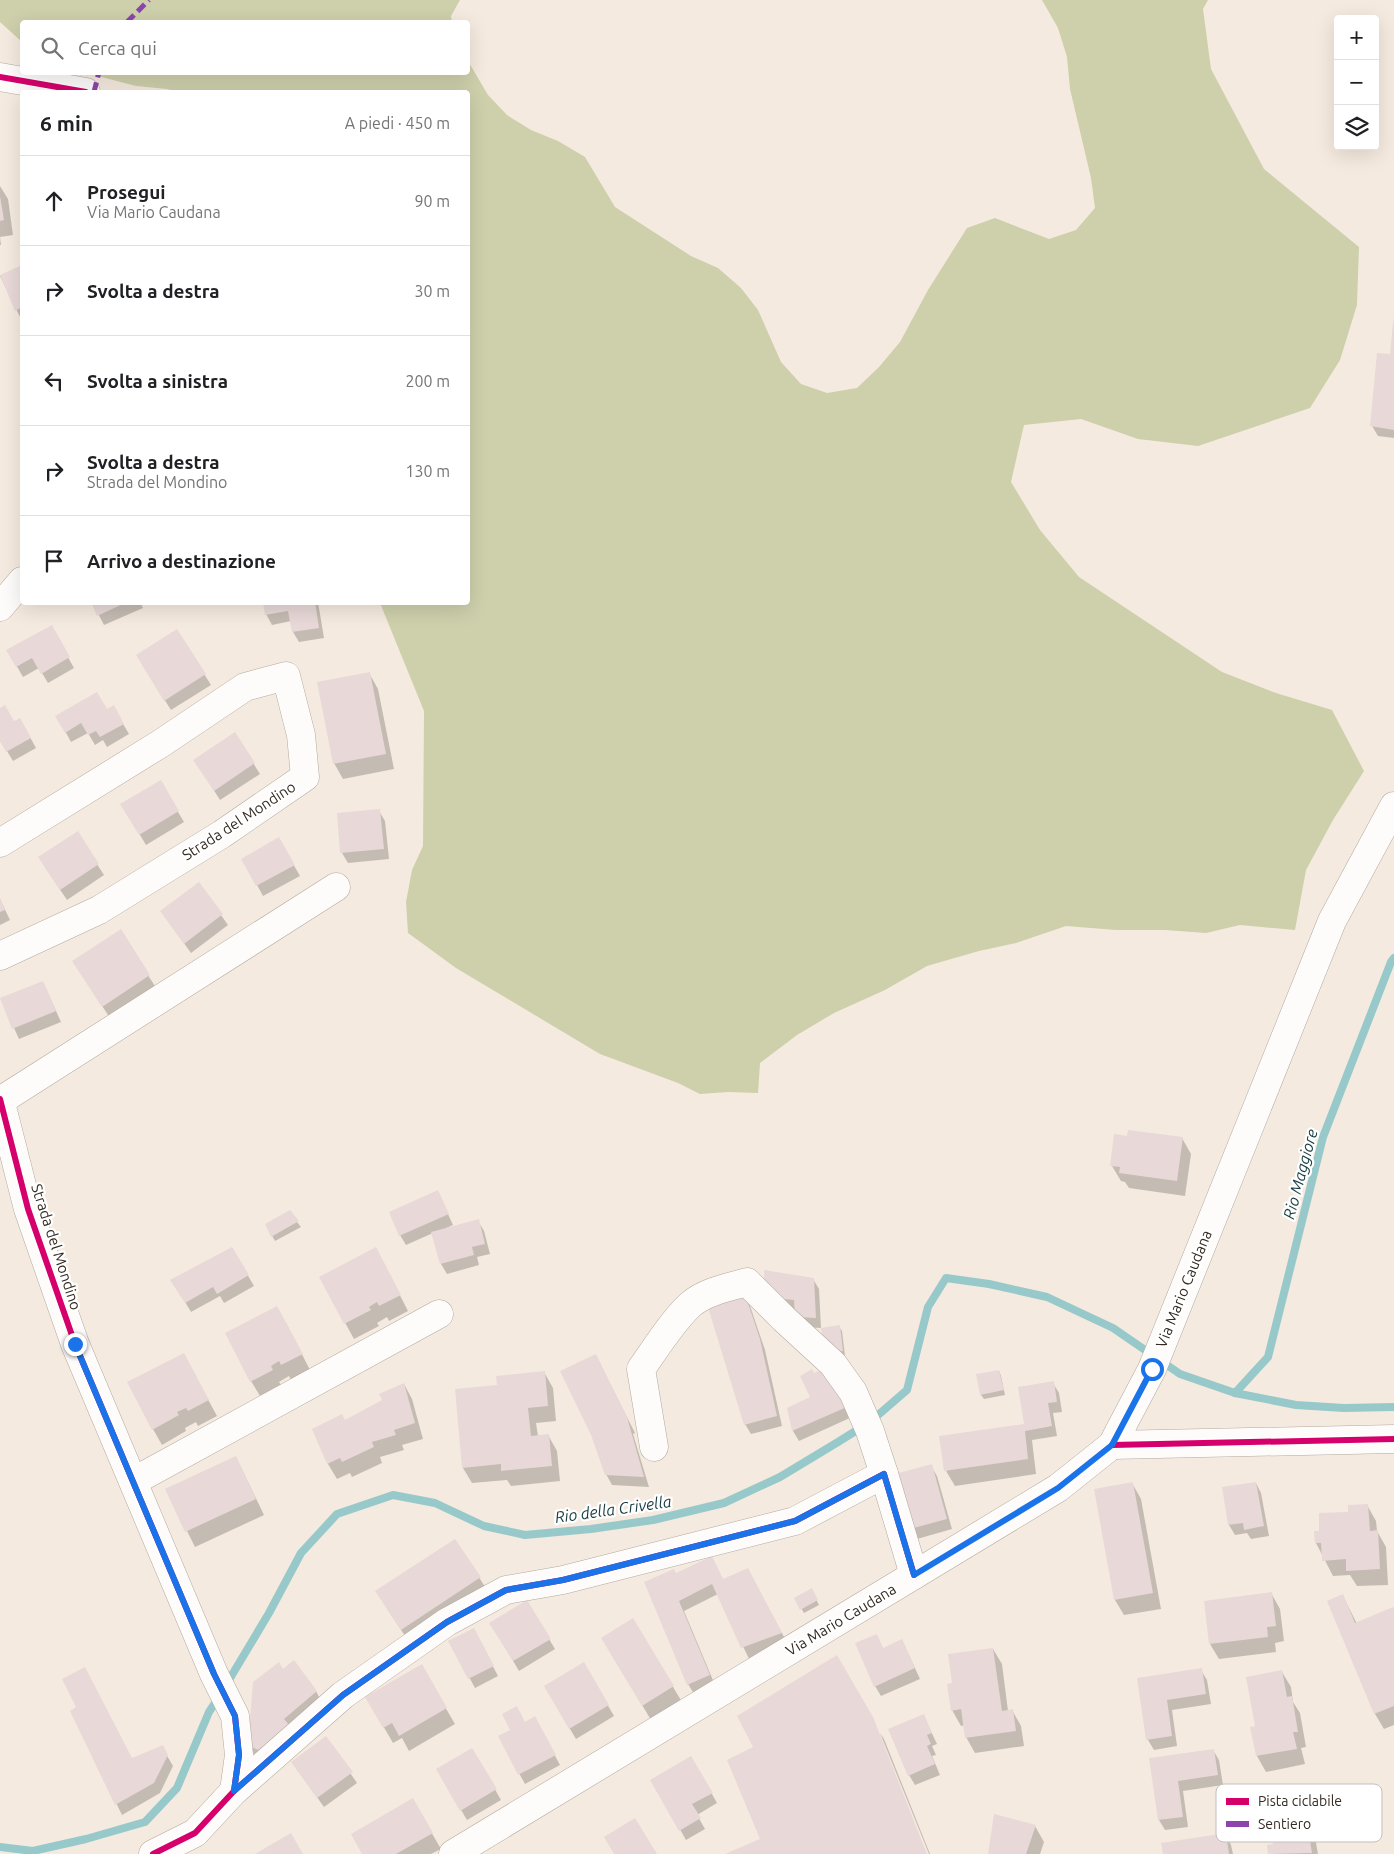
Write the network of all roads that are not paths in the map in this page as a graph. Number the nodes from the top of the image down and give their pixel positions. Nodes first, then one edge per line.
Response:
1 (0, 77) edge
2 (75, 90) edge
3 (20, 583) edge
4 (0, 606) edge
5 (1394, 806) edge
6 (0, 843) edge
7 (336, 887) dead end
8 (0, 956) edge
9 (0, 1100) edge
10 (440, 1314) dead end
11 (1394, 1439) edge
12 (1112, 1445) junction
13 (654, 1447) dead end
14 (884, 1474) junction
15 (134, 1481) junction
16 (914, 1575) junction
17 (234, 1791) junction
18 (153, 1854) edge
19 (453, 1854) edge

1 - 2 street
3 - 4 street
5 - 12 street, Via Mario Caudana
6 - 8 street, Strada del Mondino
7 - 9 street, Strada del Mondino
9 - 15 street, Strada del Mondino
10 - 15 street
11 - 12 street
12 - 16 street, Via Mario Caudana
13 - 14 street
14 - 16 street
14 - 17 street
15 - 17 street, Strada del Mondino
16 - 19 street, Via Mario Caudana
17 - 18 street

